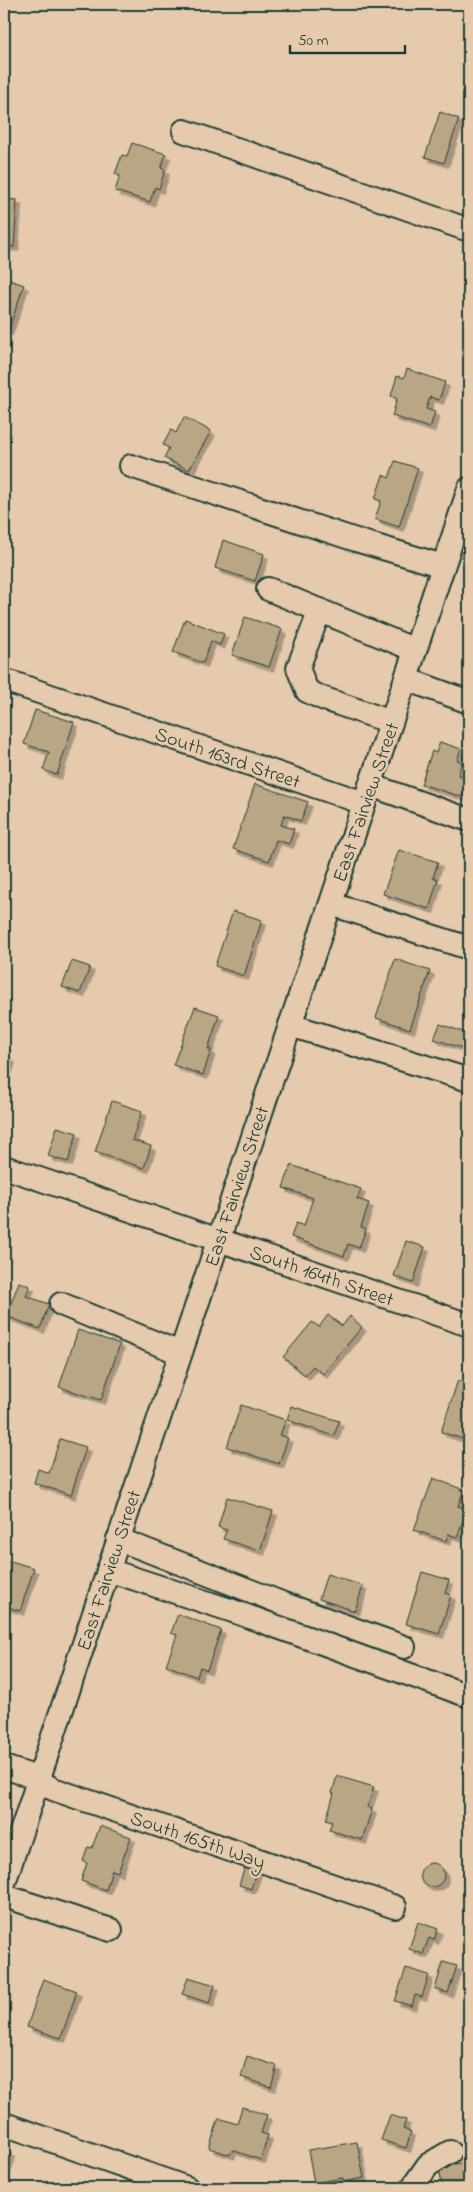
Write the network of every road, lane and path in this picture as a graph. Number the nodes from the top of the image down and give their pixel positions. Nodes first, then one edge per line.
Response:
1 (184, 132) dead end
2 (469, 230) edge
3 (130, 466) dead end
4 (469, 489) edge
5 (444, 566) junction
6 (268, 589) dead end
7 (320, 610) junction
8 (416, 650) junction
9 (406, 679) junction
10 (4, 680) edge
11 (469, 702) edge
12 (391, 722) junction
13 (367, 794) junction
14 (469, 820) edge
15 (331, 904) junction
16 (469, 948) edge
17 (290, 1024) junction
18 (469, 1080) edge
19 (4, 1167) edge
20 (218, 1240) junction
21 (61, 1304) dead end
22 (469, 1325) edge
23 (180, 1353) junction
24 (118, 1538) junction
25 (108, 1570) junction
26 (404, 1647) dead end
27 (469, 1696) edge
28 (4, 1766) edge
29 (38, 1780) junction
30 (4, 1882) edge
31 (4, 1896) edge
32 (395, 1907) dead end
33 (111, 1930) dead end
34 (4, 2124) edge
35 (450, 2152) dead end
36 (187, 2188) edge
37 (412, 2188) edge

1 - 2 street
3 - 5 street
4 - 5 street, East Fairview Street
5 - 8 street, East Fairview Street
6 - 7 street
7 - 8 street
7 - 12 street
8 - 9 street, East Fairview Street
9 - 11 street
9 - 12 street, East Fairview Street
10 - 13 street, South 163rd Street
12 - 13 street, East Fairview Street
13 - 14 street, South 163rd Street
13 - 15 street, East Fairview Street
15 - 16 street
15 - 17 street, East Fairview Street
17 - 18 street
17 - 20 street, East Fairview Street
19 - 20 street, South 164th Street
20 - 22 street, South 164th Street
20 - 23 street, East Fairview Street
21 - 23 street
23 - 24 street, East Fairview Street
24 - 25 street, East Fairview Street
24 - 26 street
25 - 27 street
25 - 29 street, East Fairview Street
28 - 29 street, South 165th Way
29 - 30 street, East Fairview Street
29 - 32 street, South 165th Way
31 - 33 street
34 - 36 street
35 - 37 street

